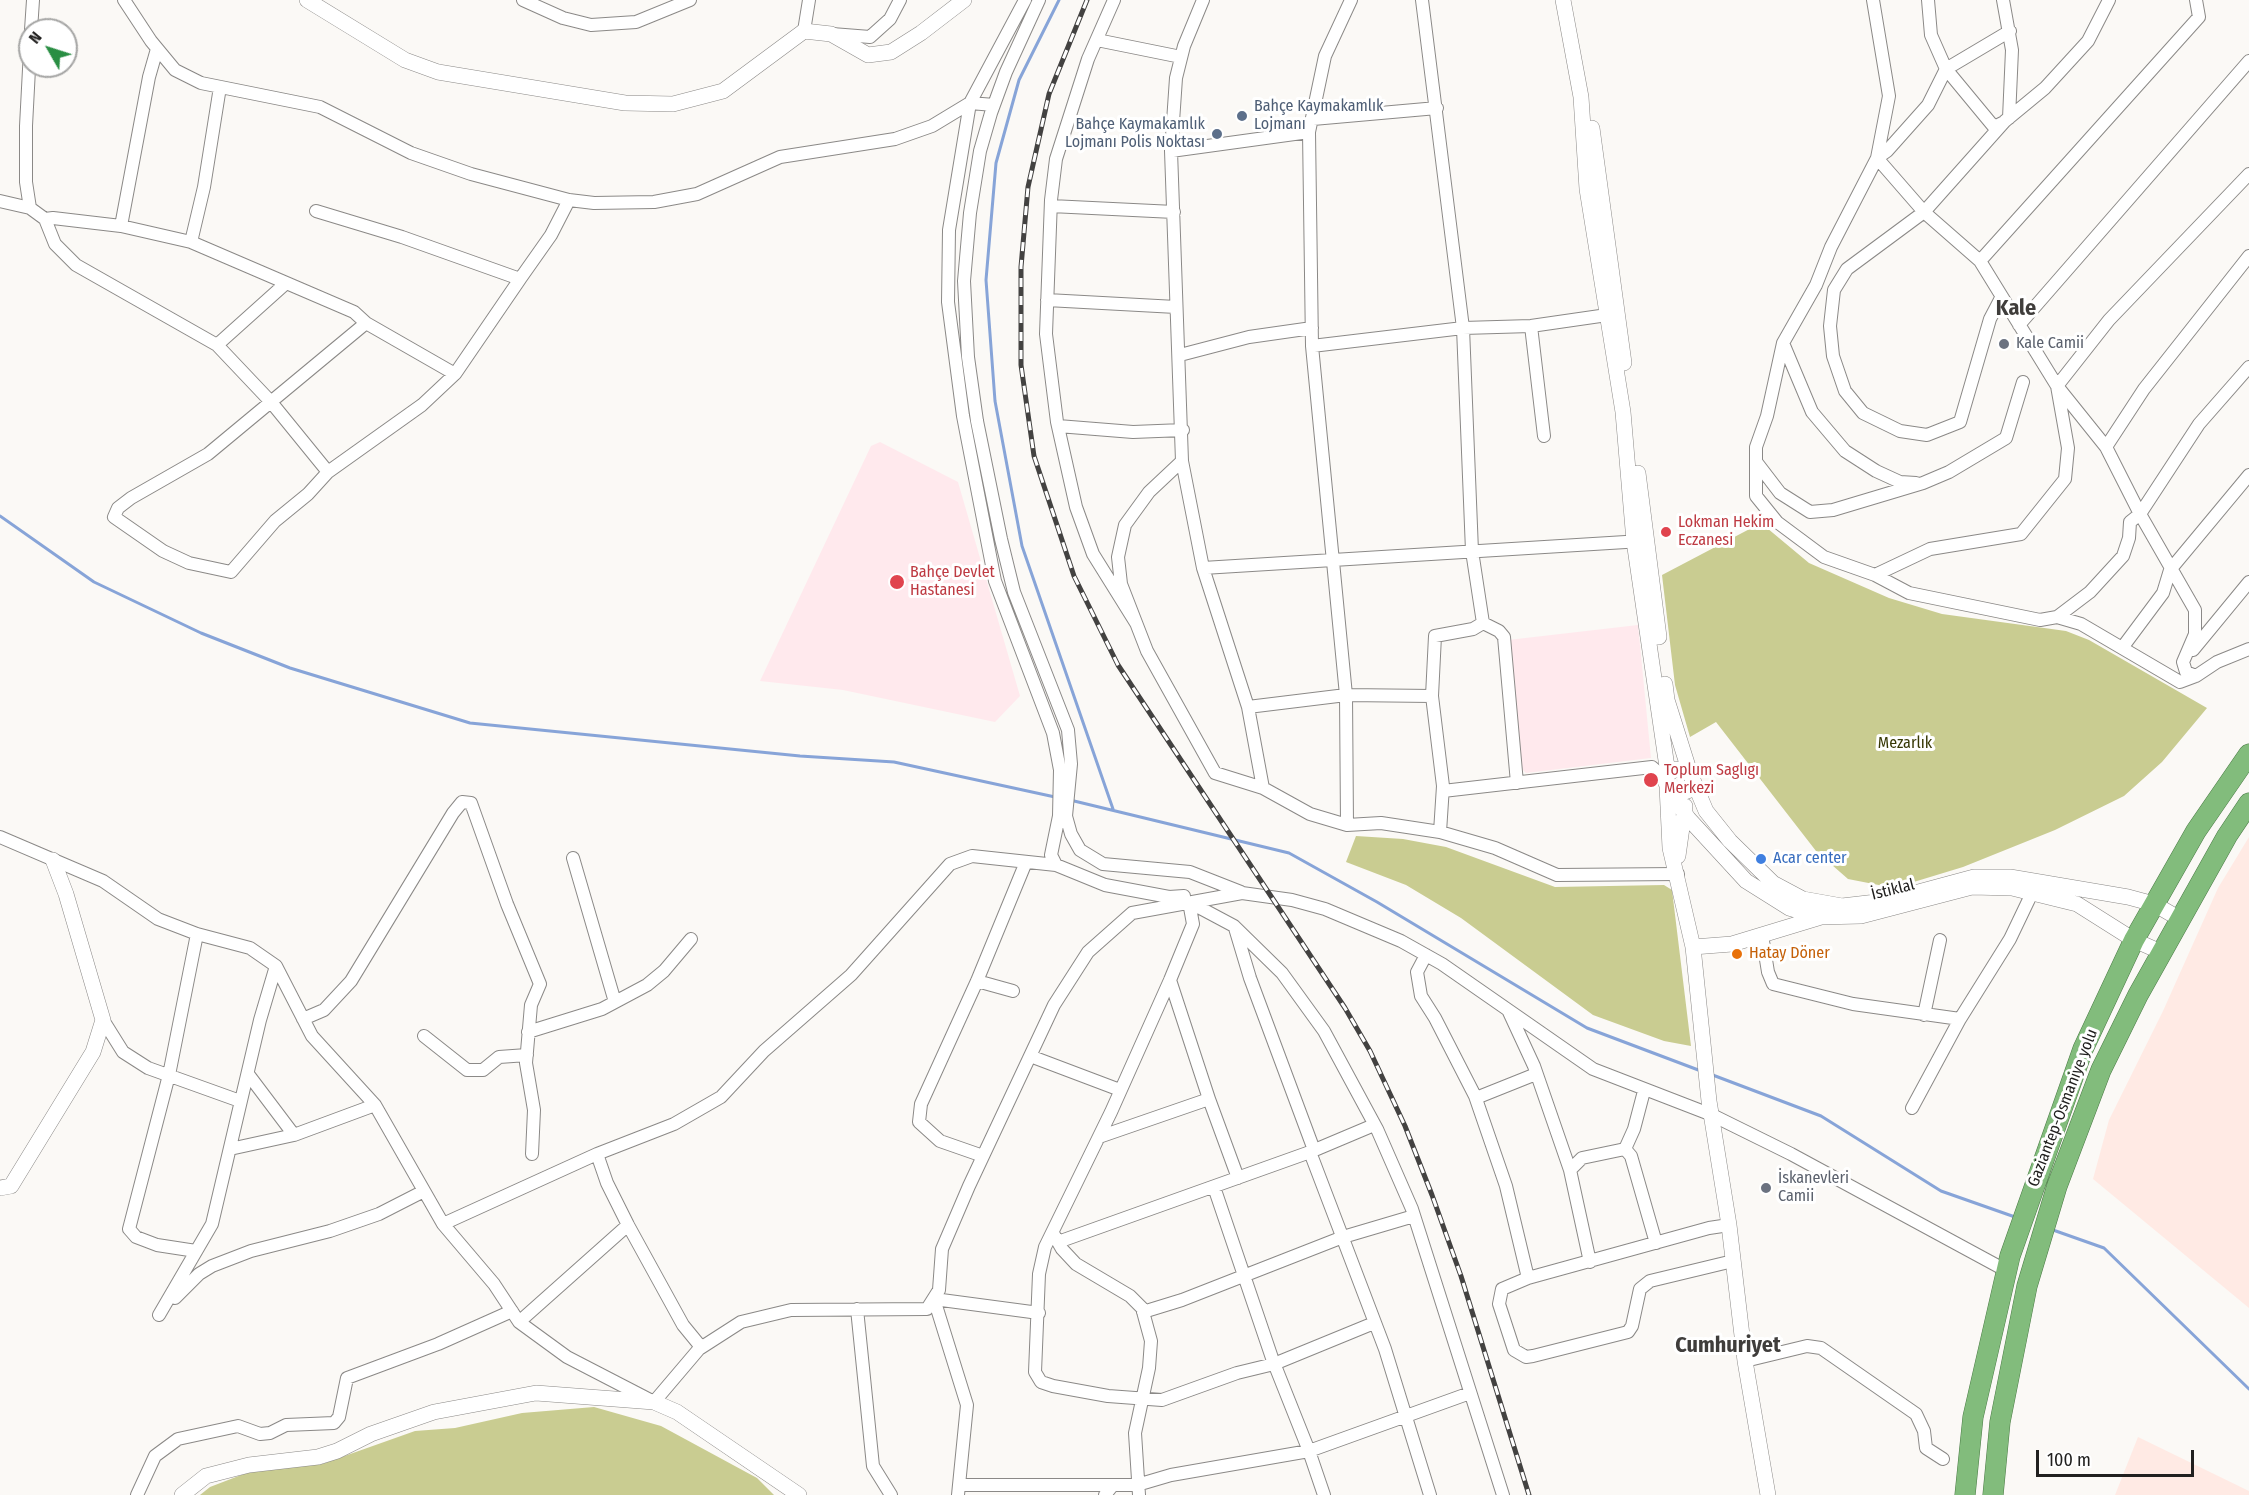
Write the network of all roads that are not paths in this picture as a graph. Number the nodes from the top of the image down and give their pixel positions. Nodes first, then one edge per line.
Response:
1 (33, 0) edge
2 (124, 0) edge
3 (307, 0) edge
4 (523, 0) edge
5 (690, 0) edge
6 (809, 0) edge
7 (900, 0) edge
8 (964, 0) edge
9 (1025, 0) edge
10 (1039, 0) edge
11 (1114, 0) edge
12 (1203, 0) edge
13 (1351, 0) edge
14 (1422, 0) edge
15 (1563, 0) edge
16 (1573, 0) edge
17 (1873, 0) edge
18 (1928, 0) edge
19 (2003, 0) edge
20 (2109, 0) edge
21 (2196, 0) edge
22 (32, 18) edge
23 (804, 31) junction
24 (2010, 31) junction
25 (831, 34) junction
26 (1096, 40) junction
27 (157, 49) junction
28 (1181, 57) junction
29 (2249, 61) edge
30 (1946, 69) junction
31 (29, 78) edge
32 (220, 87) junction
33 (970, 103) junction
34 (993, 105) junction
35 (1437, 108) junction
36 (1312, 119) junction
37 (2007, 120) junction
38 (1309, 132) junction
39 (1171, 151) junction
40 (1877, 158) junction
41 (2249, 174) edge
42 (1594, 188) junction
43 (568, 200) junction
44 (0, 201) edge
45 (1051, 206) junction
46 (30, 208) junction
47 (316, 211) dead end
48 (1174, 212) junction
49 (1924, 212) junction
50 (45, 219) junction
51 (121, 226) junction
52 (191, 242) junction
53 (2249, 256) edge
54 (1980, 261) junction
55 (520, 279) junction
56 (285, 284) junction
57 (2001, 298) junction
58 (1047, 300) junction
59 (1176, 307) junction
60 (1612, 314) junction
61 (366, 323) junction
62 (2019, 325) junction
63 (1531, 326) junction
64 (1312, 328) junction
65 (1463, 328) junction
66 (1783, 343) junction
67 (218, 345) junction
68 (1312, 346) junction
69 (1180, 355) junction
70 (2249, 367) edge
71 (455, 374) junction
72 (2023, 382) dead end
73 (2056, 386) junction
74 (271, 402) junction
75 (1058, 426) junction
76 (1183, 430) junction
77 (1544, 436) dead end
78 (2106, 447) junction
79 (1182, 461) junction
80 (1757, 463) junction
81 (328, 472) junction
82 (2249, 475) edge
83 (1923, 483) junction
84 (2140, 514) junction
85 (1640, 541) junction
86 (1472, 551) junction
87 (1331, 560) junction
88 (1203, 568) junction
89 (2170, 570) junction
90 (1875, 575) junction
91 (2249, 582) edge
92 (2057, 617) junction
93 (1136, 623) junction
94 (1483, 623) junction
95 (2122, 648) junction
96 (2249, 650) edge
97 (2183, 662) junction
98 (2196, 676) junction
99 (1346, 695) junction
100 (1432, 696) junction
101 (1248, 707) junction
102 (2249, 754) edge
103 (1065, 773) junction
104 (1691, 781) junction
105 (1668, 782) junction
106 (1517, 783) junction
107 (1263, 788) junction
108 (1443, 791) junction
109 (2249, 803) edge
110 (1684, 810) junction
111 (1063, 814) junction
112 (1347, 825) junction
113 (1440, 832) junction
114 (0, 837) edge
115 (573, 858) dead end
116 (53, 860) junction
117 (1026, 862) junction
118 (1056, 865) junction
119 (1678, 874) junction
120 (1242, 893) junction
121 (2032, 893) junction
122 (1189, 902) junction
123 (2154, 904) junction
124 (1822, 917) junction
125 (2180, 919) junction
126 (1234, 926) junction
127 (197, 934) junction
128 (1762, 935) junction
129 (691, 939) dead end
130 (1940, 940) dead end
131 (2134, 940) junction
132 (1693, 946) junction
133 (2161, 952) junction
134 (1426, 955) junction
135 (276, 966) junction
136 (1170, 980) junction
137 (977, 981) junction
138 (1013, 991) dead end
139 (615, 1002) junction
140 (1509, 1011) junction
141 (1924, 1015) junction
142 (303, 1019) junction
143 (1960, 1019) junction
144 (103, 1020) junction
145 (528, 1032) junction
146 (424, 1036) dead end
147 (527, 1055) junction
148 (1030, 1056) junction
149 (248, 1074) junction
150 (1536, 1074) junction
151 (169, 1075) junction
152 (1120, 1090) junction
153 (1644, 1091) junction
154 (1476, 1098) junction
155 (1209, 1099) junction
156 (240, 1101) junction
157 (375, 1105) junction
158 (1711, 1108) junction
159 (1912, 1108) dead end
160 (1374, 1125) junction
161 (294, 1135) junction
162 (1099, 1137) junction
163 (230, 1149) junction
164 (1625, 1149) junction
165 (1312, 1151) junction
166 (597, 1154) junction
167 (532, 1155) dead end
168 (983, 1156) junction
169 (1570, 1170) junction
170 (1238, 1178) junction
171 (1214, 1187) junction
172 (0, 1188) edge
173 (424, 1191) junction
174 (1414, 1216) junction
175 (443, 1224) junction
176 (628, 1225) junction
177 (1729, 1225) junction
178 (1055, 1237) junction
179 (1343, 1237) junction
180 (1656, 1243) junction
181 (196, 1251) junction
182 (1733, 1261) junction
183 (1590, 1262) junction
184 (2009, 1264) junction
185 (1243, 1276) junction
186 (1528, 1278) junction
187 (934, 1299) junction
188 (857, 1309) junction
189 (512, 1311) junction
190 (1143, 1312) junction
191 (1039, 1313) junction
192 (519, 1322) junction
193 (1374, 1323) junction
194 (701, 1347) junction
195 (1745, 1361) junction
196 (1274, 1364) junction
197 (1470, 1393) junction
198 (1143, 1400) junction
199 (654, 1402) junction
200 (1407, 1415) junction
201 (1309, 1451) junction
202 (1942, 1459) dead end
203 (958, 1490) edge
204 (1109, 1490) edge
205 (1138, 1490) edge
206 (182, 1494) edge
207 (137, 1495) edge
208 (799, 1495) edge
209 (891, 1495) edge
210 (1324, 1495) edge
211 (1430, 1495) edge
212 (1503, 1495) edge
213 (1768, 1495) edge
214 (1965, 1495) edge
215 (1993, 1495) edge

1 - 22 street
2 - 27 street
3 - 23 street
4 - 5 street
6 - 23 street
7 - 25 street
8 - 25 street
9 - 33 street
10 - 34 street
11 - 26 street
12 - 28 street
13 - 36 street
14 - 35 street
15 - 42 street
16 - 42 street
17 - 40 street
18 - 30 street
19 - 24 street
20 - 37 street
21 - 54 street
23 - 25 street
24 - 30 street
24 - 37 street
26 - 28 street
26 - 45 street
27 - 32 street
27 - 51 street
28 - 39 street
29 - 62 street
30 - 37 street
30 - 40 street
31 - 46 street
32 - 43 street
32 - 52 street
33 - 34 street
33 - 43 street
33 - 103 street
34 - 103 street
35 - 36 street
35 - 65 street
36 - 38 street
37 - 49 street
38 - 39 street
38 - 64 street
39 - 48 street
40 - 49 street
40 - 66 street
41 - 73 street
42 - 60 street
43 - 55 street
44 - 46 street
45 - 48 street
45 - 58 street
46 - 50 street
47 - 55 street
48 - 59 street
49 - 54 street
49 - 57 street
50 - 51 street
50 - 67 street
51 - 52 street
52 - 56 street
53 - 78 street
54 - 57 street
55 - 71 street
56 - 61 street
56 - 67 street
57 - 62 street
58 - 59 street
58 - 75 street
59 - 69 street
60 - 63 street
60 - 85 street
61 - 71 street
61 - 74 street
62 - 73 street
63 - 65 street
63 - 77 street
64 - 68 street
64 - 69 street
65 - 68 street
65 - 86 street
66 - 80 street
66 - 83 street
67 - 74 street
68 - 87 street
69 - 76 street
70 - 84 street
71 - 81 street
72 - 83 street
73 - 78 street
73 - 90 street
74 - 81 street
74 - 81 street
75 - 76 street
75 - 93 street
76 - 79 street
78 - 84 street
79 - 88 street
79 - 93 street
80 - 83 street
80 - 90 street
82 - 89 street
84 - 89 street
84 - 92 street
85 - 86 street
85 - 104 street
85 - 105 street
86 - 87 street
86 - 94 street
87 - 88 street
87 - 99 street
88 - 101 street
89 - 95 street
89 - 97 street
90 - 92 street
91 - 97 street
92 - 95 street
93 - 107 street
94 - 100 street
94 - 106 street
95 - 98 street
96 - 98 street
97 - 98 street
99 - 100 street
99 - 101 street
99 - 112 street
100 - 108 street
101 - 107 street
102 - 123 highway, Gaziantep-Osmaniye yolu
103 - 111 street
104 - 105 street
104 - 105 street
104 - 110 street
104 - 123 street
105 - 106 street
105 - 110 street, İstiklal
105 - 119 street
106 - 108 street
107 - 112 street
108 - 113 street
109 - 125 highway, Gaziantep-Osmaniye yolu
110 - 119 street
110 - 124 street, İstiklal
111 - 118 street
111 - 120 street
112 - 113 street
113 - 119 street
114 - 116 street
115 - 139 street
116 - 127 street
116 - 144 street
117 - 118 street
117 - 137 street
117 - 166 street
118 - 120 street
119 - 132 street
120 - 122 street
120 - 134 street
121 - 124 street, İstiklal
121 - 131 street, İstiklal
121 - 143 street
122 - 126 street
122 - 136 street
122 - 148 street
123 - 125 street
123 - 131 highway, Gaziantep-Osmaniye yolu
124 - 128 street
125 - 133 highway, Gaziantep-Osmaniye yolu
126 - 160 street
126 - 165 street
127 - 135 street
127 - 151 street
128 - 132 street
128 - 141 street
129 - 139 street
130 - 141 street
131 - 133 street, İstiklal
131 - 184 highway, Gaziantep-Osmaniye yolu
132 - 158 street
133 - 215 highway, Gaziantep-Osmaniye yolu
134 - 140 street
134 - 154 street
135 - 142 street
135 - 149 street
136 - 152 street
136 - 155 street
137 - 138 street
137 - 168 street
139 - 145 street
140 - 150 street
140 - 153 street
141 - 143 street
142 - 145 street
142 - 157 street
143 - 159 street
144 - 151 street
144 - 172 street
145 - 147 street
146 - 147 street
147 - 167 street
148 - 152 street
148 - 168 street
149 - 156 street
149 - 161 street
150 - 154 street
150 - 169 street
151 - 156 street
151 - 181 street
152 - 162 street
153 - 158 street
153 - 164 street
154 - 186 street
155 - 162 street
155 - 170 street
156 - 163 street
157 - 161 street
157 - 173 street
158 - 177 street
158 - 184 street
160 - 165 street
160 - 174 street
161 - 163 street
162 - 178 street
163 - 181 street
164 - 169 street
164 - 180 street
165 - 170 street
165 - 179 street
166 - 175 street
166 - 176 street
168 - 187 street
169 - 183 street
170 - 171 street
171 - 178 street
171 - 185 street
173 - 175 street
173 - 181 street
174 - 179 street
174 - 197 street
175 - 189 street
176 - 192 street
176 - 194 street
177 - 180 street
177 - 182 street
178 - 190 street
178 - 191 street
179 - 185 street
179 - 193 street
180 - 183 street
182 - 186 street
182 - 195 street
183 - 186 street
184 - 214 highway, Gaziantep-Osmaniye yolu
185 - 190 street
185 - 196 street
187 - 188 street
187 - 191 street
187 - 203 street
188 - 194 street
188 - 209 street
189 - 192 street
189 - 207 street
190 - 198 street
191 - 198 street
192 - 199 street
193 - 196 street
193 - 200 street
194 - 199 street
195 - 202 street
195 - 213 street
196 - 198 street
196 - 201 street
197 - 200 street
197 - 212 street
198 - 205 street
199 - 206 street
199 - 208 street
200 - 201 street
200 - 211 street
201 - 205 street
201 - 210 street
203 - 204 street
204 - 205 street

